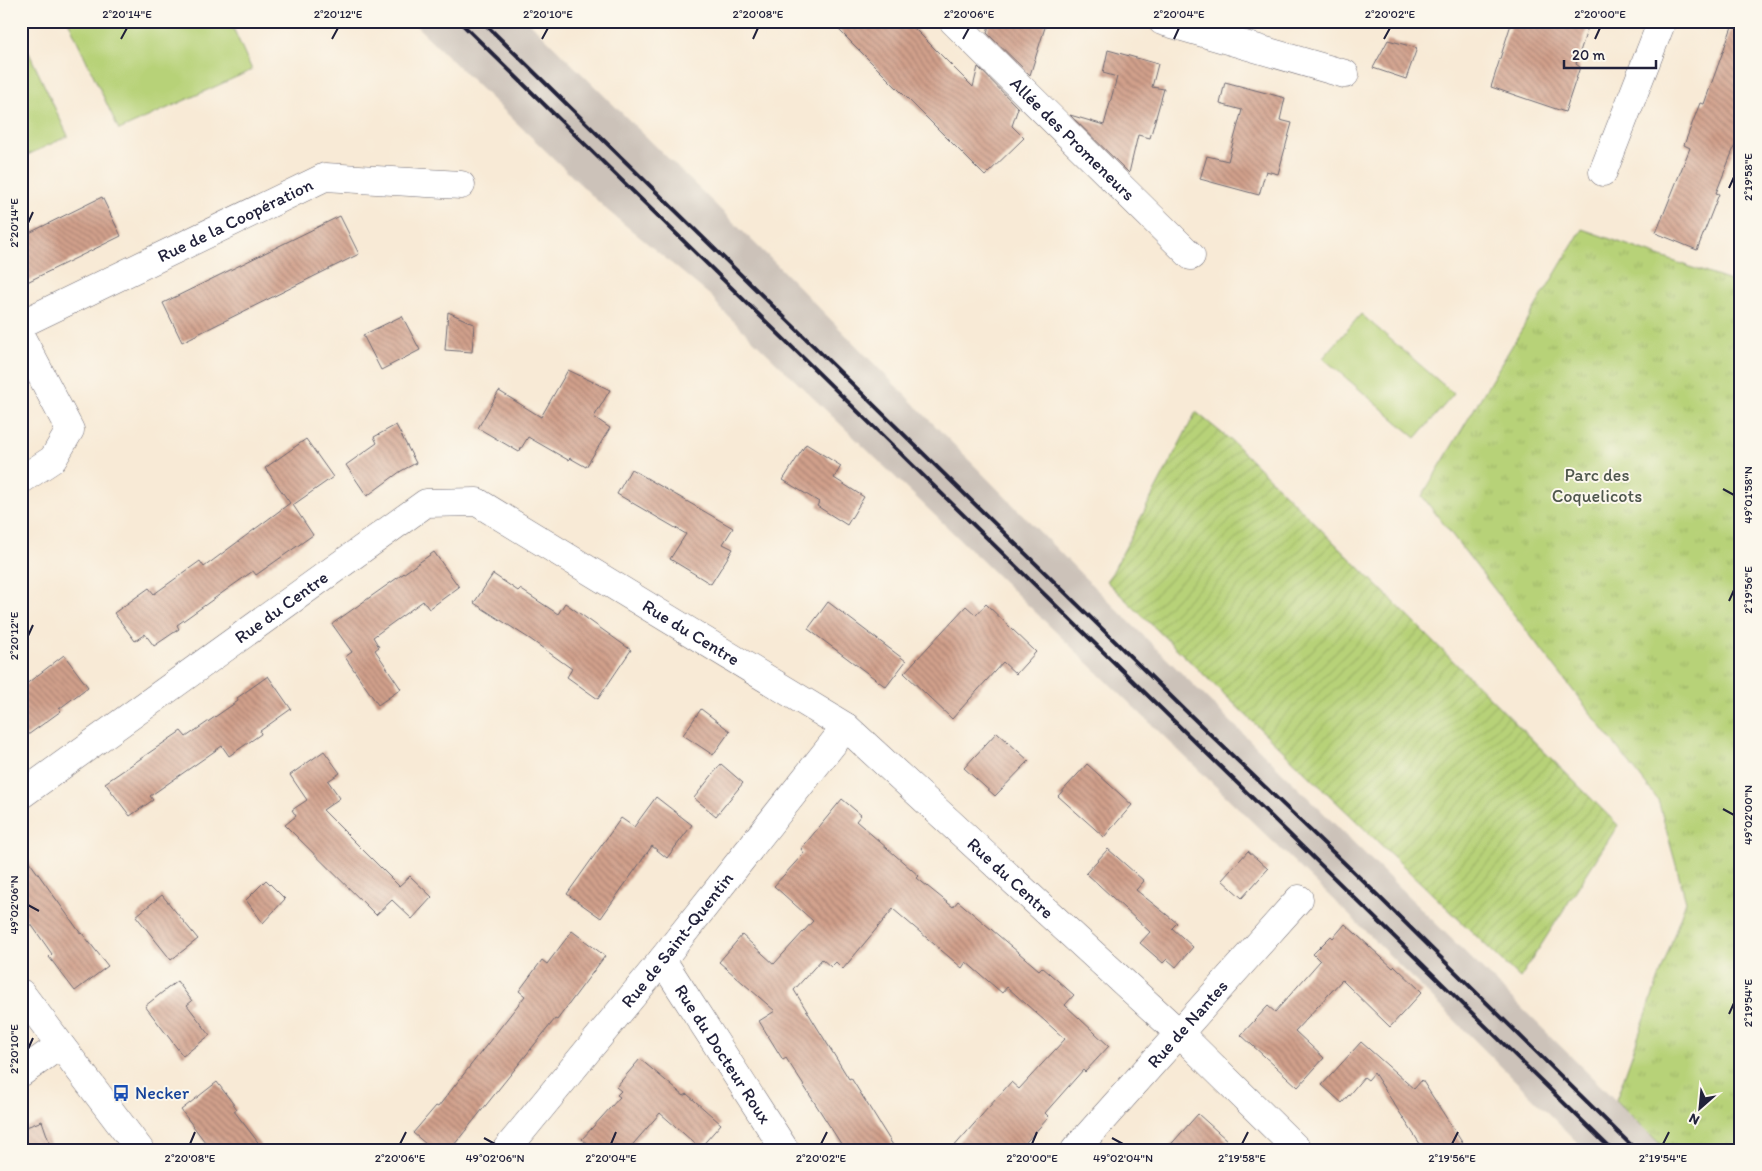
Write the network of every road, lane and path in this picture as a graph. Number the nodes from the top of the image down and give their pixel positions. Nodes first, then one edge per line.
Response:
1 (953, 21) edge
2 (1162, 21) edge
3 (1662, 21) edge
4 (1345, 74) dead end
5 (1604, 172) dead end
6 (461, 185) dead end
7 (1191, 256) dead end
8 (21, 324) edge
9 (21, 337) edge
10 (21, 480) edge
11 (846, 727) junction
12 (21, 795) edge
13 (1299, 899) dead end
14 (662, 960) junction
15 (21, 993) edge
16 (1179, 1033) junction
17 (60, 1045) junction
18 (21, 1073) edge
19 (140, 1150) edge
20 (506, 1150) edge
21 (784, 1150) edge
22 (1075, 1150) edge
23 (1298, 1150) edge

1 - 7 street, Allée des Promeneurs
2 - 4 street
3 - 5 street
6 - 8 street, Rue de la Coopération
9 - 10 street
11 - 12 street, Rue du Centre
11 - 14 street, Rue de Saint-Quentin
11 - 16 street, Rue du Centre
13 - 16 street, Rue de Nantes
14 - 20 street, Rue de Saint-Quentin
14 - 21 street, Rue du Docteur Roux
15 - 17 street
16 - 22 street, Rue de Nantes
16 - 23 street, Rue du Centre
17 - 18 street
17 - 19 street

